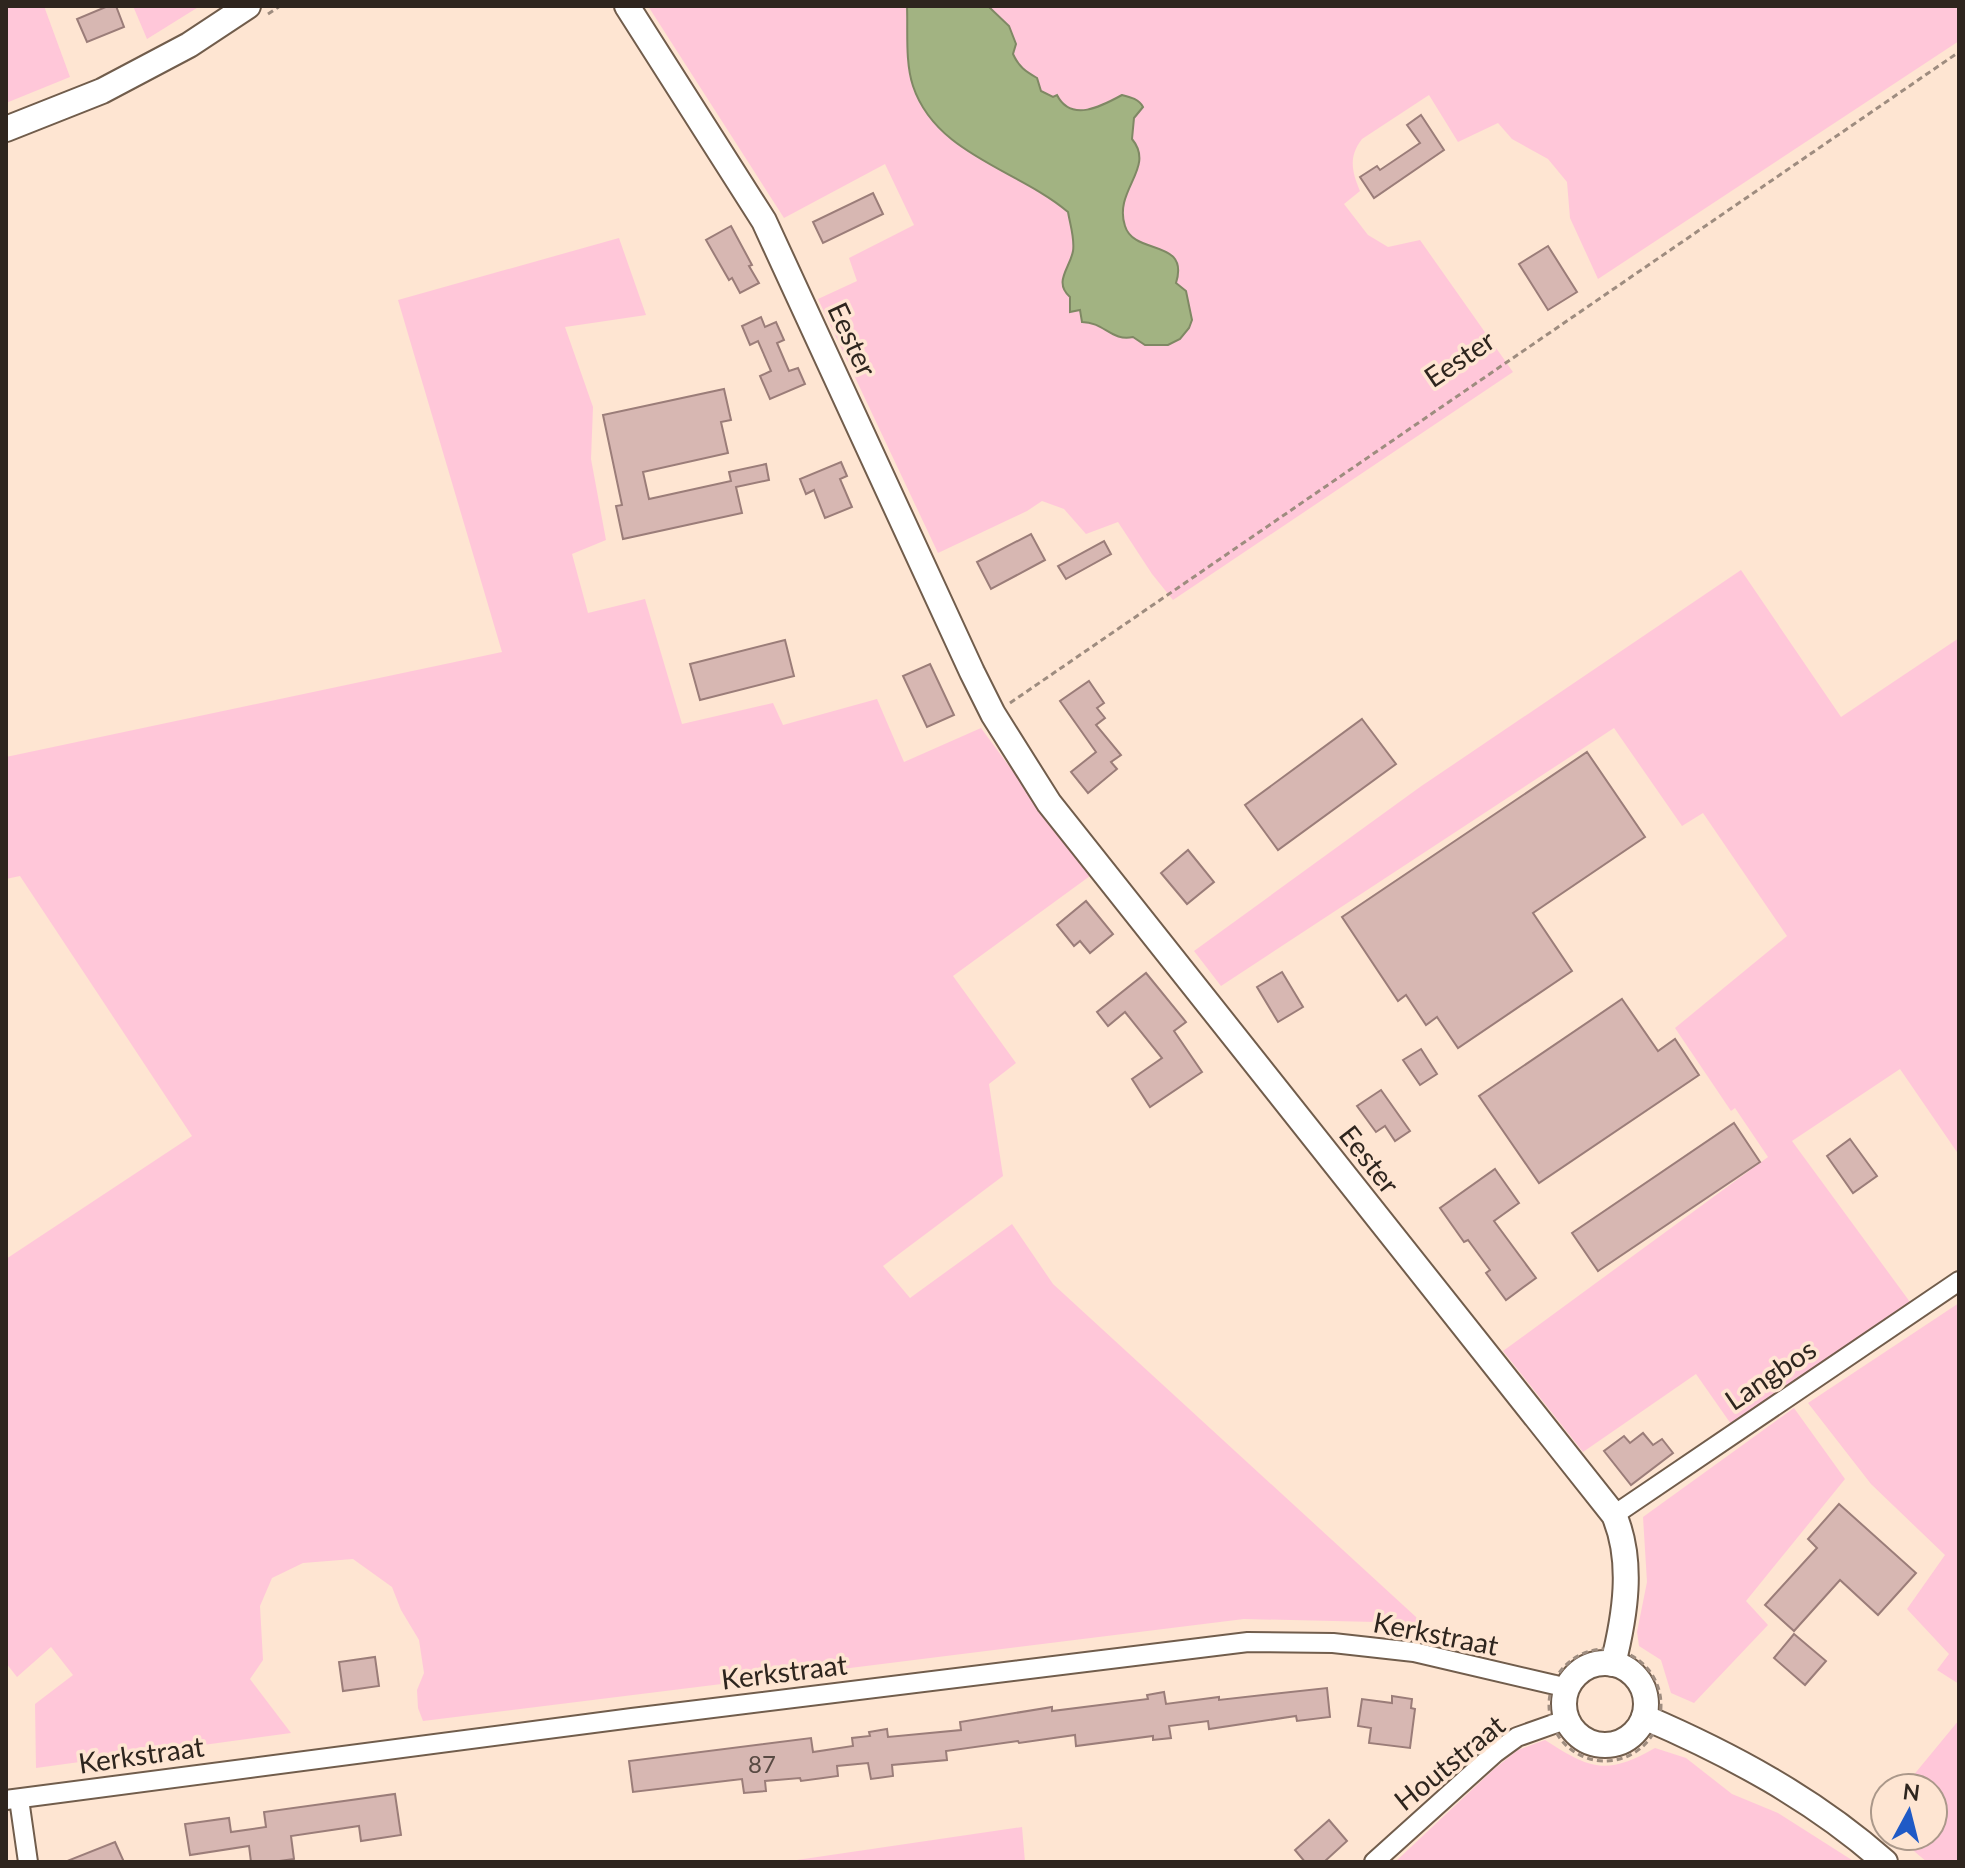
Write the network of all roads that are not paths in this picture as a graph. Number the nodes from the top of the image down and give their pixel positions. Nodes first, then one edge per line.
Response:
1 (248, 6) edge
2 (627, 6) edge
3 (6, 129) edge
4 (1959, 1281) edge
5 (1614, 1515) junction
6 (1613, 1664) junction
7 (1568, 1688) junction
8 (1644, 1717) junction
9 (1568, 1719) junction
10 (13, 1800) edge
11 (28, 1862) edge
12 (1374, 1862) edge
13 (1885, 1862) edge

1 - 3 main road
2 - 5 main road, Eester
4 - 5 street, Langbos
5 - 6 main road, Eester
6 - 7 main road
6 - 8 main road
7 - 9 main road
7 - 10 street, Kerkstraat
8 - 9 main road
8 - 13 main road
9 - 12 street, Houtstraat
10 - 11 street

